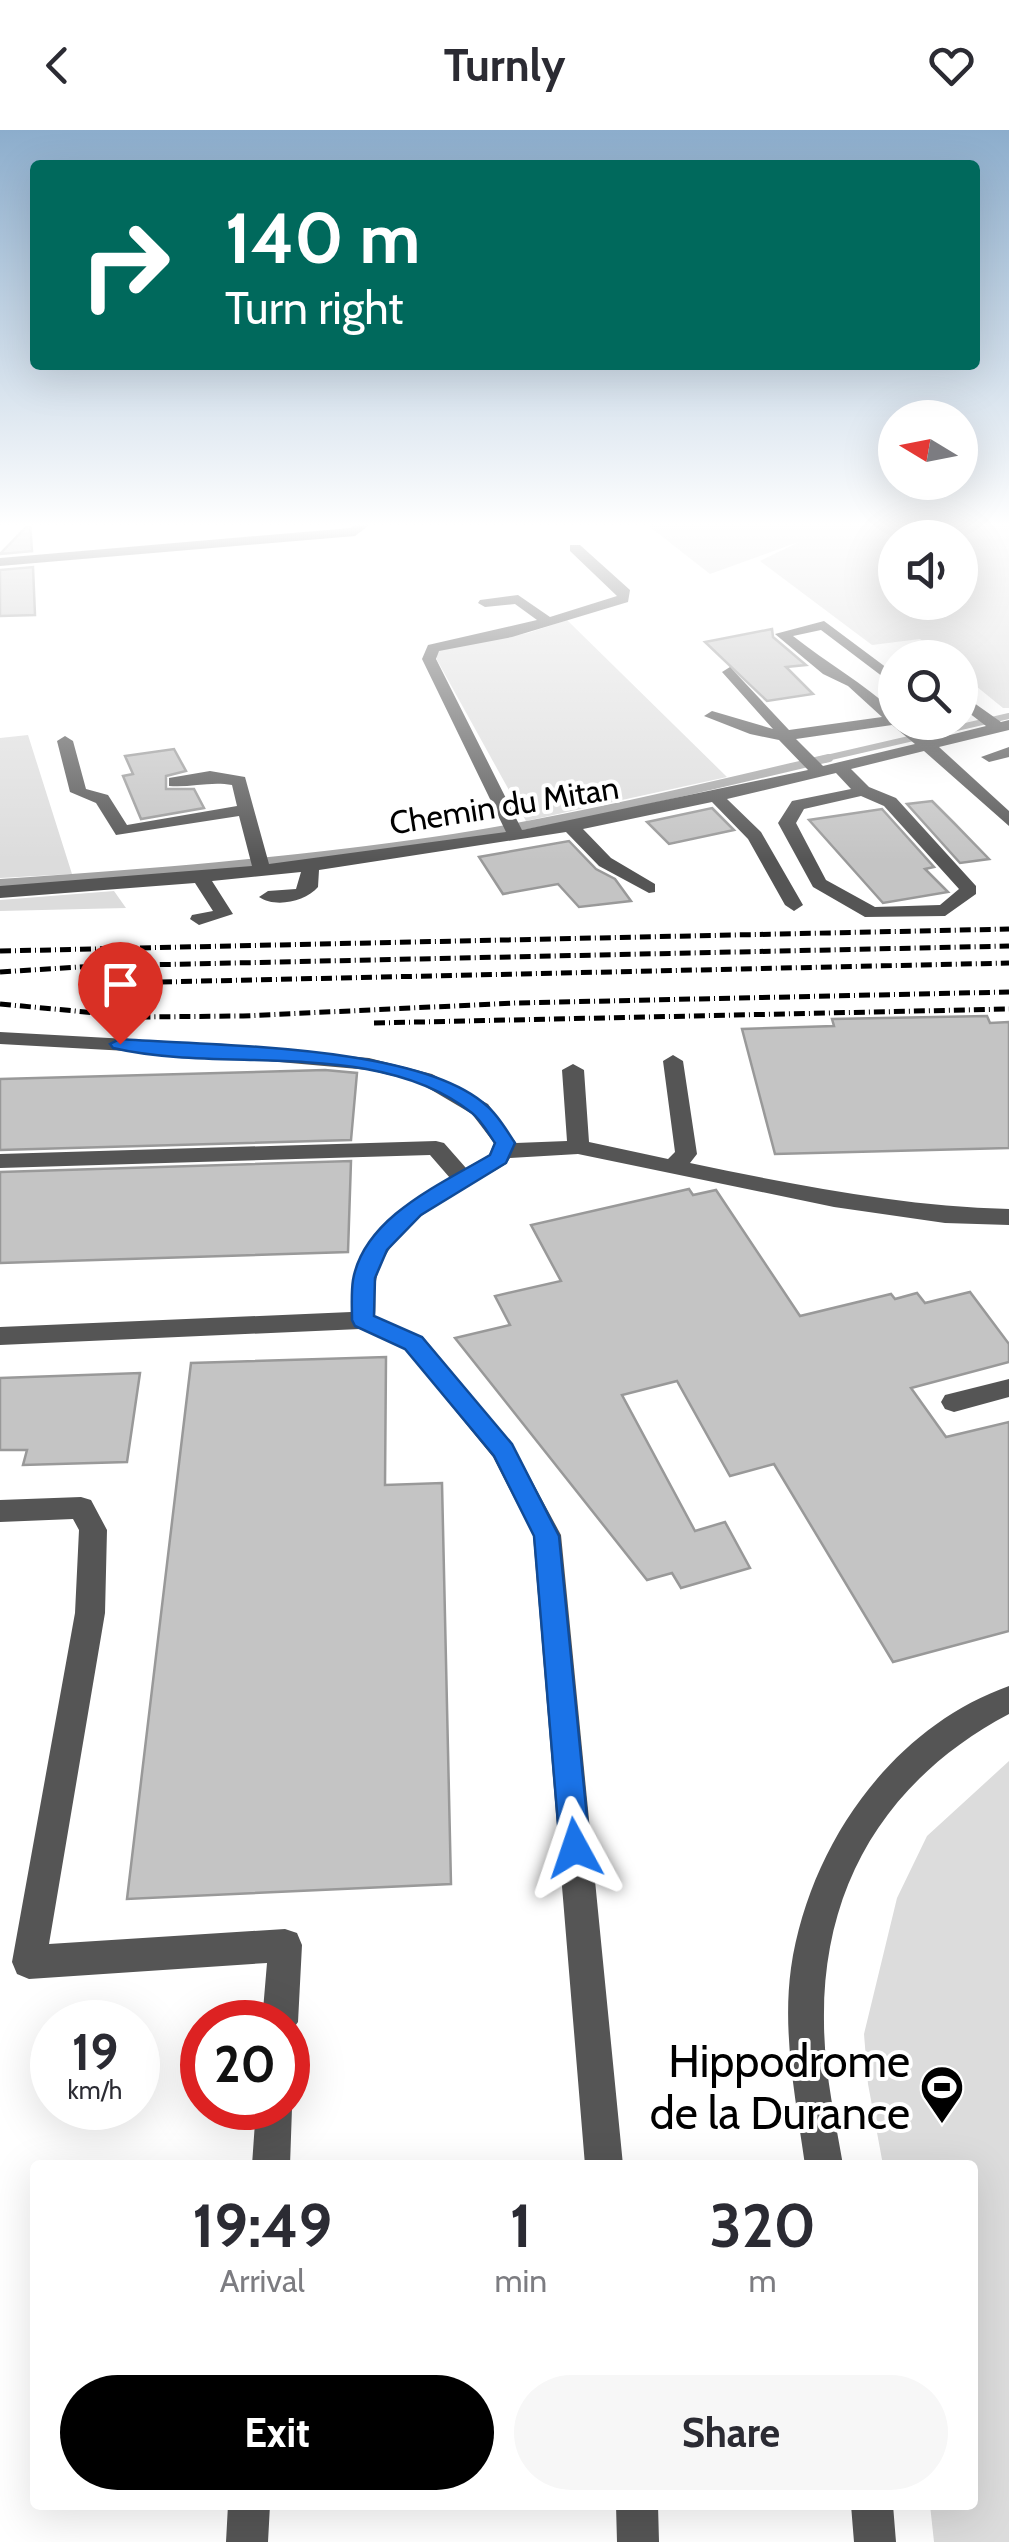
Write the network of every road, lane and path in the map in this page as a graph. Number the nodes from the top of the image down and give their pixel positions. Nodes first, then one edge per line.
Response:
1 (496, 636) edge
2 (784, 636) edge
3 (837, 636) edge
4 (878, 668) edge
5 (730, 672) dead end
6 (878, 705) edge
7 (978, 709) edge
8 (712, 716) dead end
9 (878, 723) edge
10 (1004, 726) edge
11 (978, 732) edge
12 (784, 736) junction
13 (917, 740) edge
14 (947, 740) edge
15 (65, 741) dead end
16 (924, 746) junction
17 (1009, 752) edge
18 (989, 757) dead end
19 (830, 769) junction
20 (175, 782) dead end
21 (862, 791) junction
22 (715, 796) junction
23 (248, 809) junction
24 (1009, 822) edge
25 (570, 826) junction
26 (516, 835) junction
27 (310, 865) junction
28 (262, 871) junction
29 (200, 876) junction
30 (650, 888) dead end
31 (0, 892) edge
32 (268, 897) dead end
33 (794, 905) dead end
34 (198, 919) dead end
35 (0, 1038) edge
36 (674, 1062) dead end
37 (572, 1070) dead end
38 (578, 1147) junction
39 (502, 1151) junction
40 (0, 1161) edge
41 (674, 1166) junction
42 (464, 1180) junction
43 (1009, 1217) edge
44 (363, 1320) junction
45 (0, 1336) edge
46 (1009, 1388) edge
47 (954, 1402) dead end
48 (0, 1511) edge
49 (1009, 1699) edge
50 (281, 2000) edge
51 (273, 2130) edge
52 (271, 2160) edge
53 (604, 2160) edge
54 (823, 2160) edge
55 (249, 2510) edge
56 (637, 2510) edge
57 (872, 2510) edge
58 (247, 2542) edge
59 (638, 2542) edge
60 (875, 2542) edge

1 - 26 street
2 - 6 street
3 - 4 street
5 - 12 street
7 - 10 street
8 - 12 street
9 - 12 street
10 - 11 street, Chemin du Mitan
12 - 19 street
13 - 16 street
14 - 16 street, Chemin du Mitan
15 - 23 street
16 - 19 street, Chemin du Mitan
16 - 24 street
17 - 18 street
19 - 21 street
19 - 22 street, Chemin du Mitan
20 - 23 street
21 - 21 street
22 - 25 street, Chemin du Mitan
22 - 33 street
23 - 28 street
25 - 26 street, Chemin du Mitan
25 - 30 street
26 - 27 street, Chemin du Mitan
27 - 28 street, Chemin du Mitan
27 - 32 street
28 - 29 street, Chemin du Mitan
29 - 31 street, Chemin du Mitan
29 - 34 street
35 - 39 street
36 - 41 street
37 - 38 street
38 - 39 street
38 - 41 street
39 - 42 street
40 - 42 street
41 - 43 street
42 - 44 street
44 - 45 street
44 - 53 street
46 - 47 street
48 - 50 street
49 - 54 street
51 - 52 street
55 - 58 street
56 - 59 street
57 - 60 street

